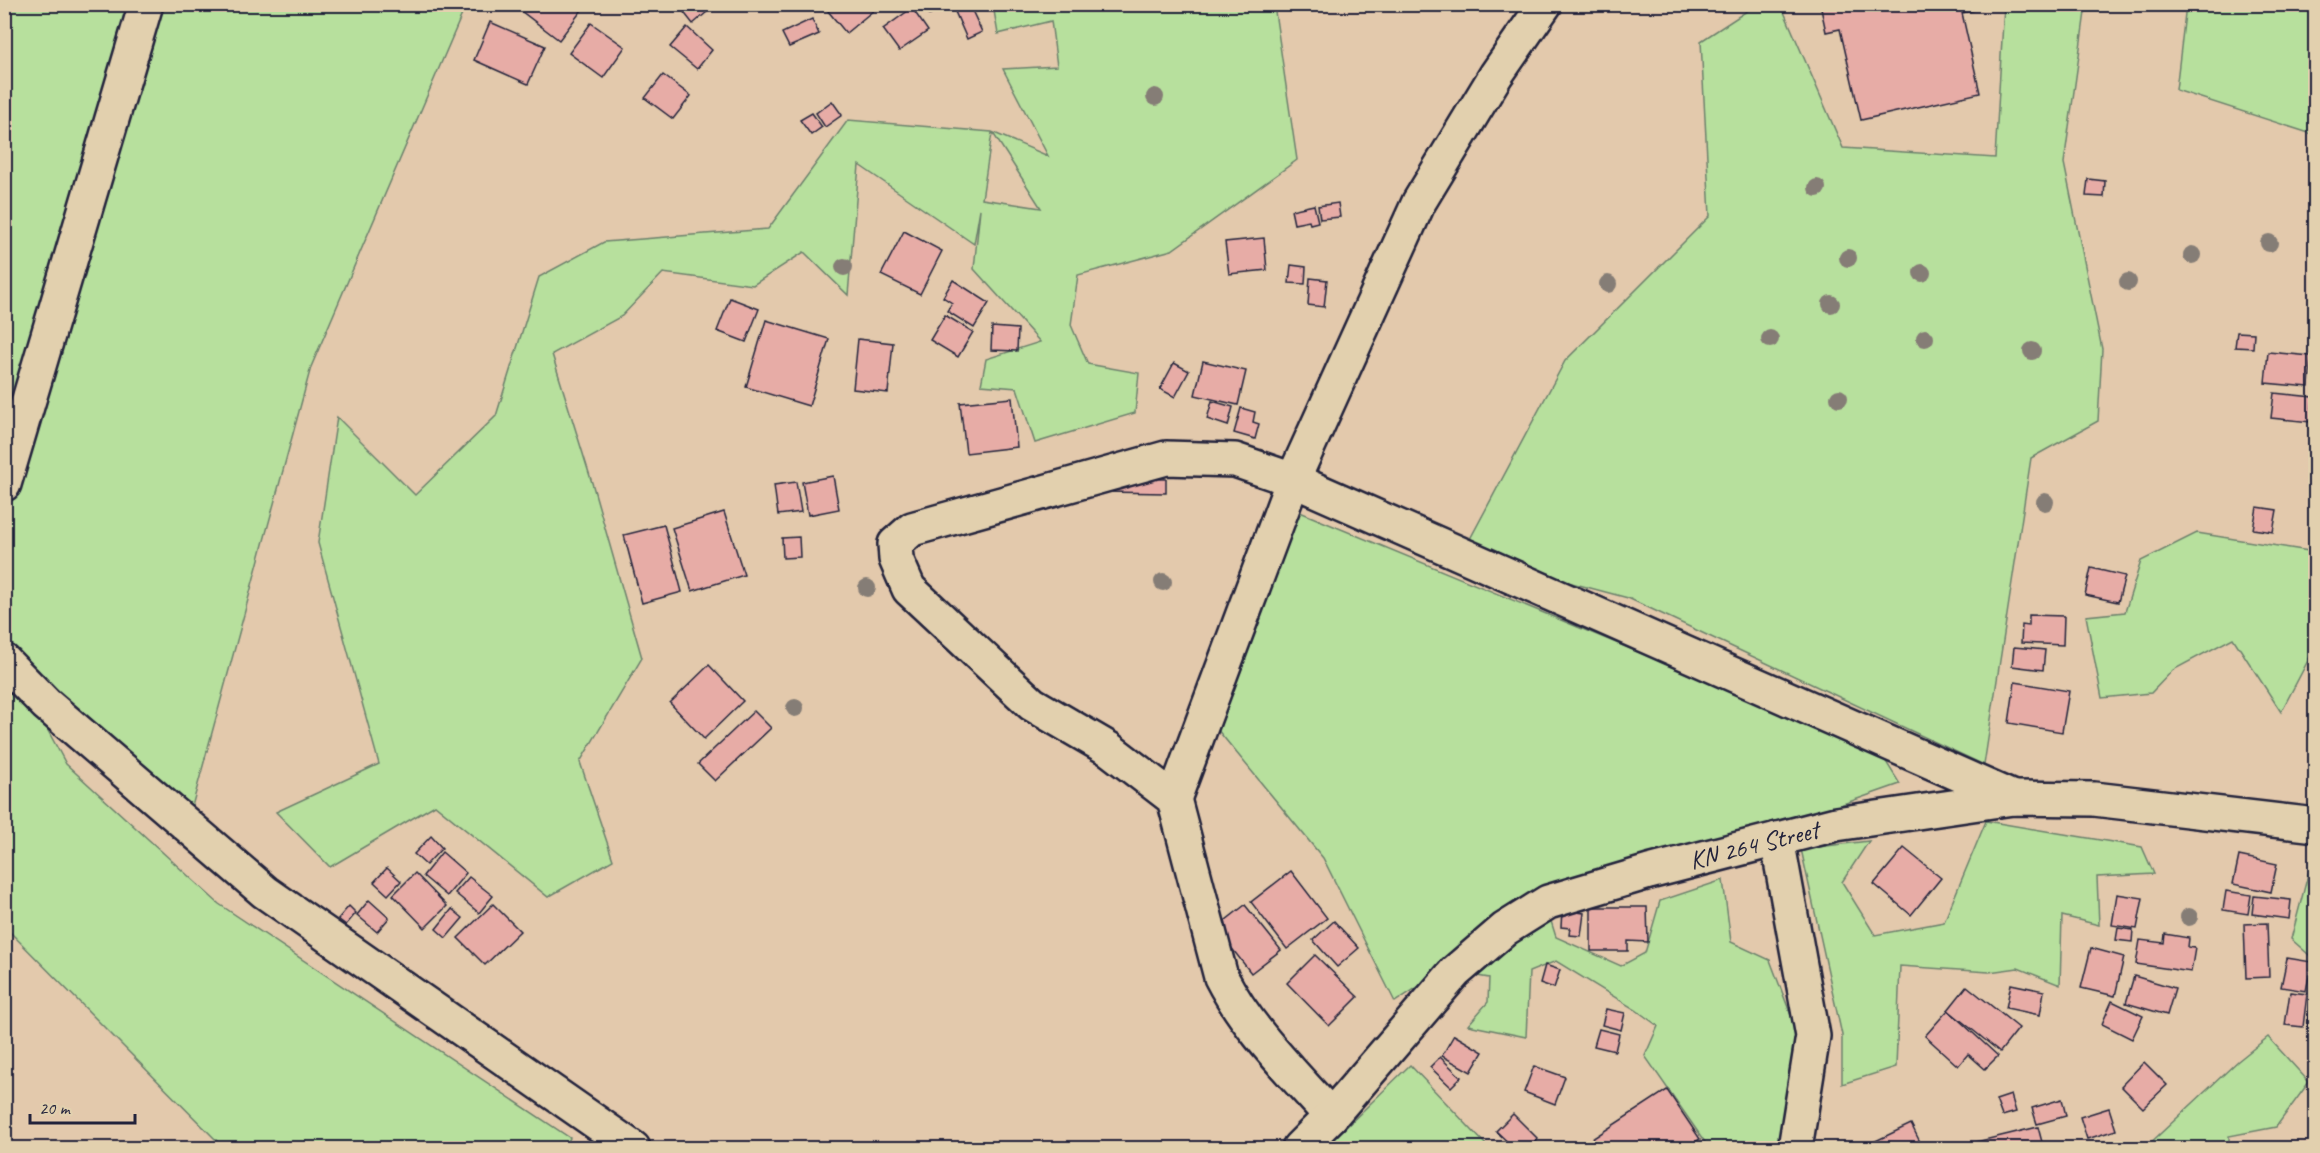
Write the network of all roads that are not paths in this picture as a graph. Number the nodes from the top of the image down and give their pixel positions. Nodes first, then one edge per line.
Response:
1 (146, 4) edge
2 (1545, 4) edge
3 (1293, 480) junction
4 (4, 484) edge
5 (4, 661) edge
6 (2013, 798) junction
7 (1174, 799) junction
8 (2316, 825) edge
9 (1777, 839) junction
10 (1331, 1116) junction
11 (633, 1149) edge
12 (1299, 1149) edge
13 (1794, 1149) edge

1 - 4 street
2 - 3 street
3 - 6 street
3 - 7 street
3 - 7 street
5 - 11 street
6 - 8 street, KN 264 Street
6 - 9 street, KN 264 Street
7 - 10 street
9 - 10 street, KN 264 Street
9 - 13 street
10 - 12 street, KN 264 Street

